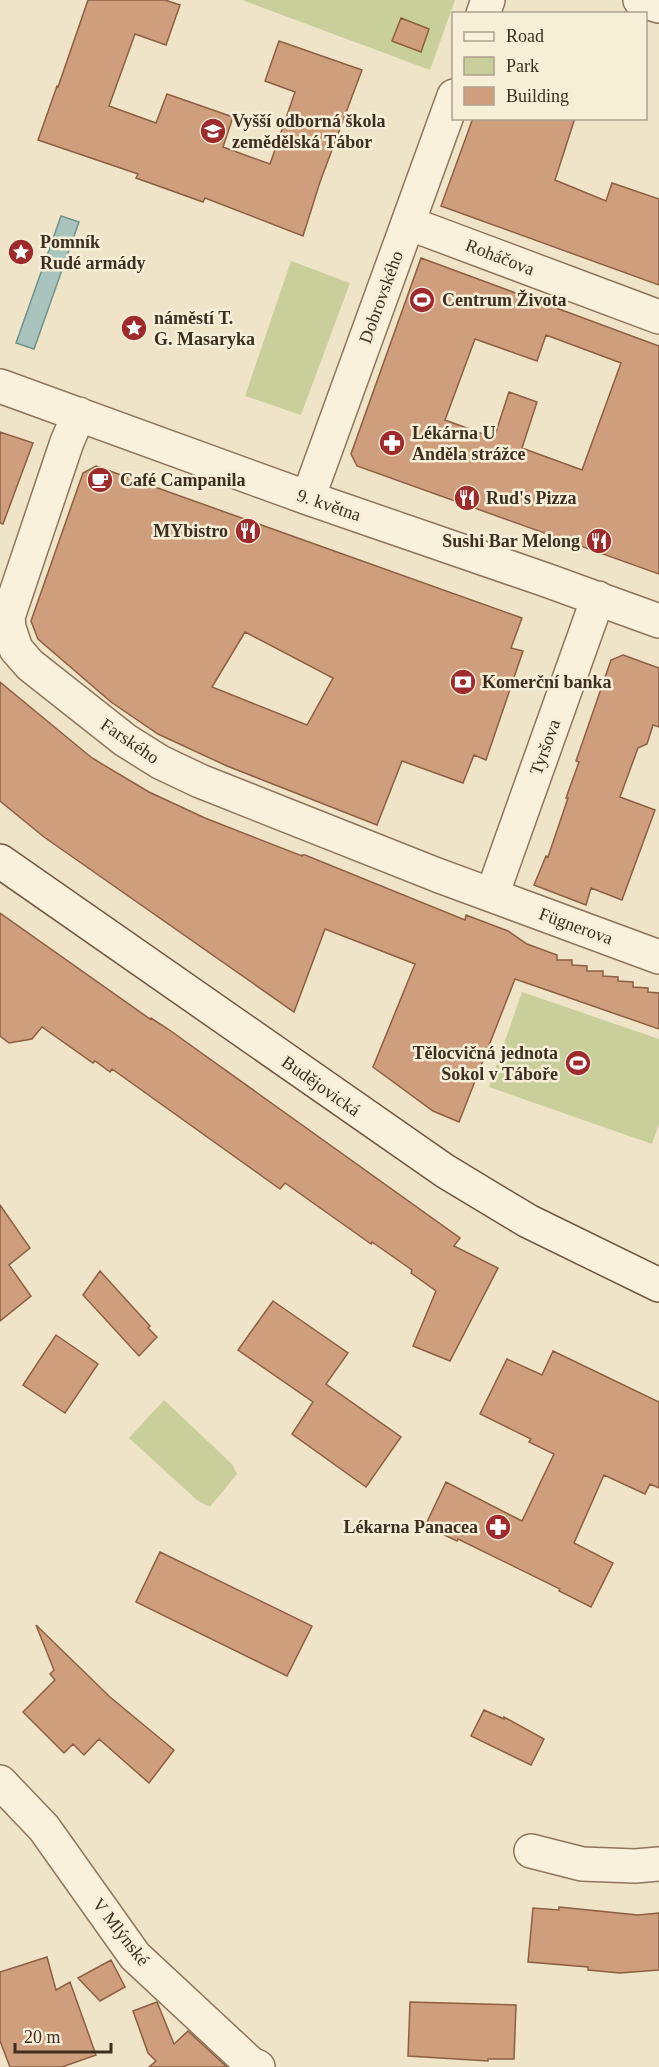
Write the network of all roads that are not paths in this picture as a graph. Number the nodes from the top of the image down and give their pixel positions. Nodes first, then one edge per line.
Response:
1 (640, 0) edge
2 (659, 6) edge
3 (452, 99) edge
4 (408, 223) junction
5 (659, 317) edge
6 (0, 386) edge
7 (79, 414) junction
8 (308, 498) junction
9 (598, 598) junction
10 (659, 621) edge
11 (0, 861) edge
12 (492, 895) junction
13 (659, 957) edge
14 (659, 1285) edge
15 (0, 1782) edge
16 (531, 1851) dead end
17 (659, 1864) edge
18 (258, 2067) edge

1 - 2 street
3 - 4 street, Dobrovského
4 - 5 street, Roháčova
4 - 8 street, Dobrovského
6 - 7 street, 9. května
7 - 8 street, 9. května
7 - 12 street, Farského
8 - 9 street, 9. května
9 - 10 street, 9. května
9 - 12 street, Tyršova
11 - 14 street, Budějovická
12 - 13 street, Fügnerova
15 - 18 street, V Mlýnské
16 - 17 street

